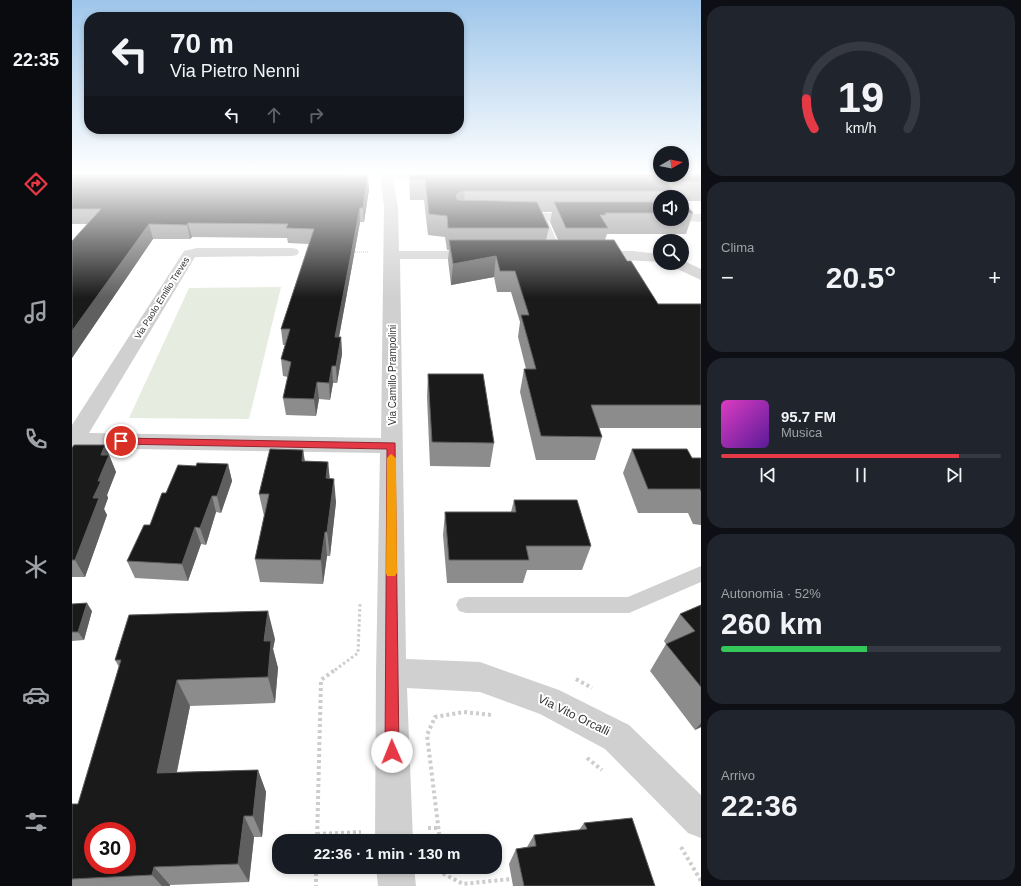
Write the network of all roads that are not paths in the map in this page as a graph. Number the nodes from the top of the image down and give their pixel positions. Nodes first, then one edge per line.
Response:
1 (389, 215) edge
2 (501, 217) edge
3 (540, 217) junction
4 (592, 217) edge
5 (689, 217) edge
6 (701, 218) edge
7 (292, 252) dead end
8 (381, 254) junction
9 (492, 255) edge
10 (540, 255) edge
11 (556, 255) junction
12 (653, 257) edge
13 (689, 269) edge
14 (701, 275) edge
15 (73, 440) edge
16 (391, 446) junction
17 (701, 574) edge
18 (466, 605) dead end
19 (391, 673) junction
20 (701, 820) edge
21 (394, 834) edge
22 (396, 874) edge
23 (397, 886) edge

1 - 8 street, Via Camillo Prampolini
2 - 3 street
3 - 4 street
3 - 11 street
5 - 6 street
7 - 15 street, Via Paolo Emilio Treves
8 - 9 street
8 - 16 street, Via Camillo Prampolini
10 - 11 street
11 - 12 street
13 - 14 street
15 - 16 street
16 - 19 street, Via Camillo Prampolini
17 - 18 lane
19 - 20 street, Via Vito Orcalli
19 - 21 street, Via Camillo Prampolini
22 - 23 street

